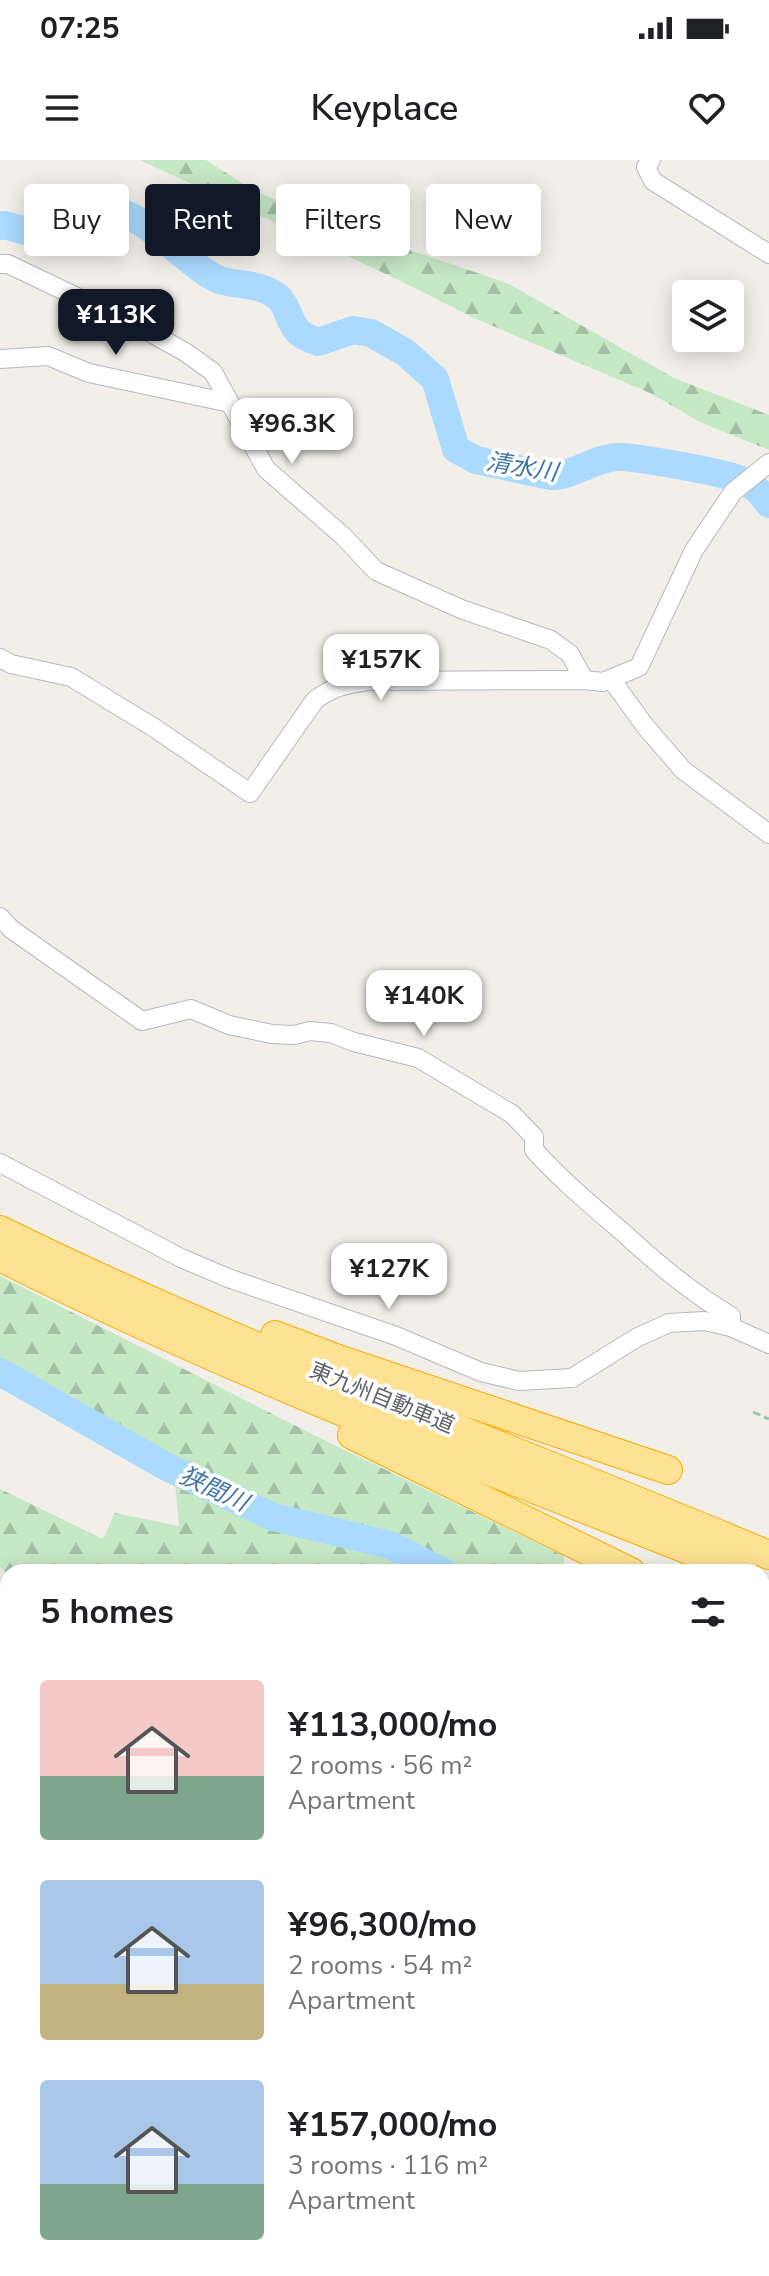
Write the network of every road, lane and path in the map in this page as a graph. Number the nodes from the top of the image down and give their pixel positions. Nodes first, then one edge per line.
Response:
1 (651, 160) edge
2 (769, 254) edge
3 (0, 264) edge
4 (0, 359) edge
5 (230, 403) junction
6 (764, 467) edge
7 (0, 658) edge
8 (611, 679) junction
9 (584, 680) junction
10 (769, 834) edge
11 (0, 917) edge
12 (0, 1163) edge
13 (0, 1223) edge
14 (0, 1230) edge
15 (0, 1257) edge
16 (139, 1325) junction
17 (731, 1327) junction
18 (769, 1344) edge
19 (753, 1412) dead end
20 (769, 1419) edge
21 (668, 1470) dead end
22 (769, 1555) edge
23 (615, 1564) edge
24 (724, 1564) edge

1 - 2 street
3 - 5 street
4 - 5 street
5 - 9 street
6 - 8 street
7 - 9 street
8 - 9 street
8 - 10 street
11 - 17 street
12 - 17 street
13 - 21 highway
14 - 22 highway, 東九州自動車道
15 - 16 highway, 東九州自動車道
16 - 23 highway
16 - 24 highway, 東九州自動車道
17 - 18 street
19 - 20 path

